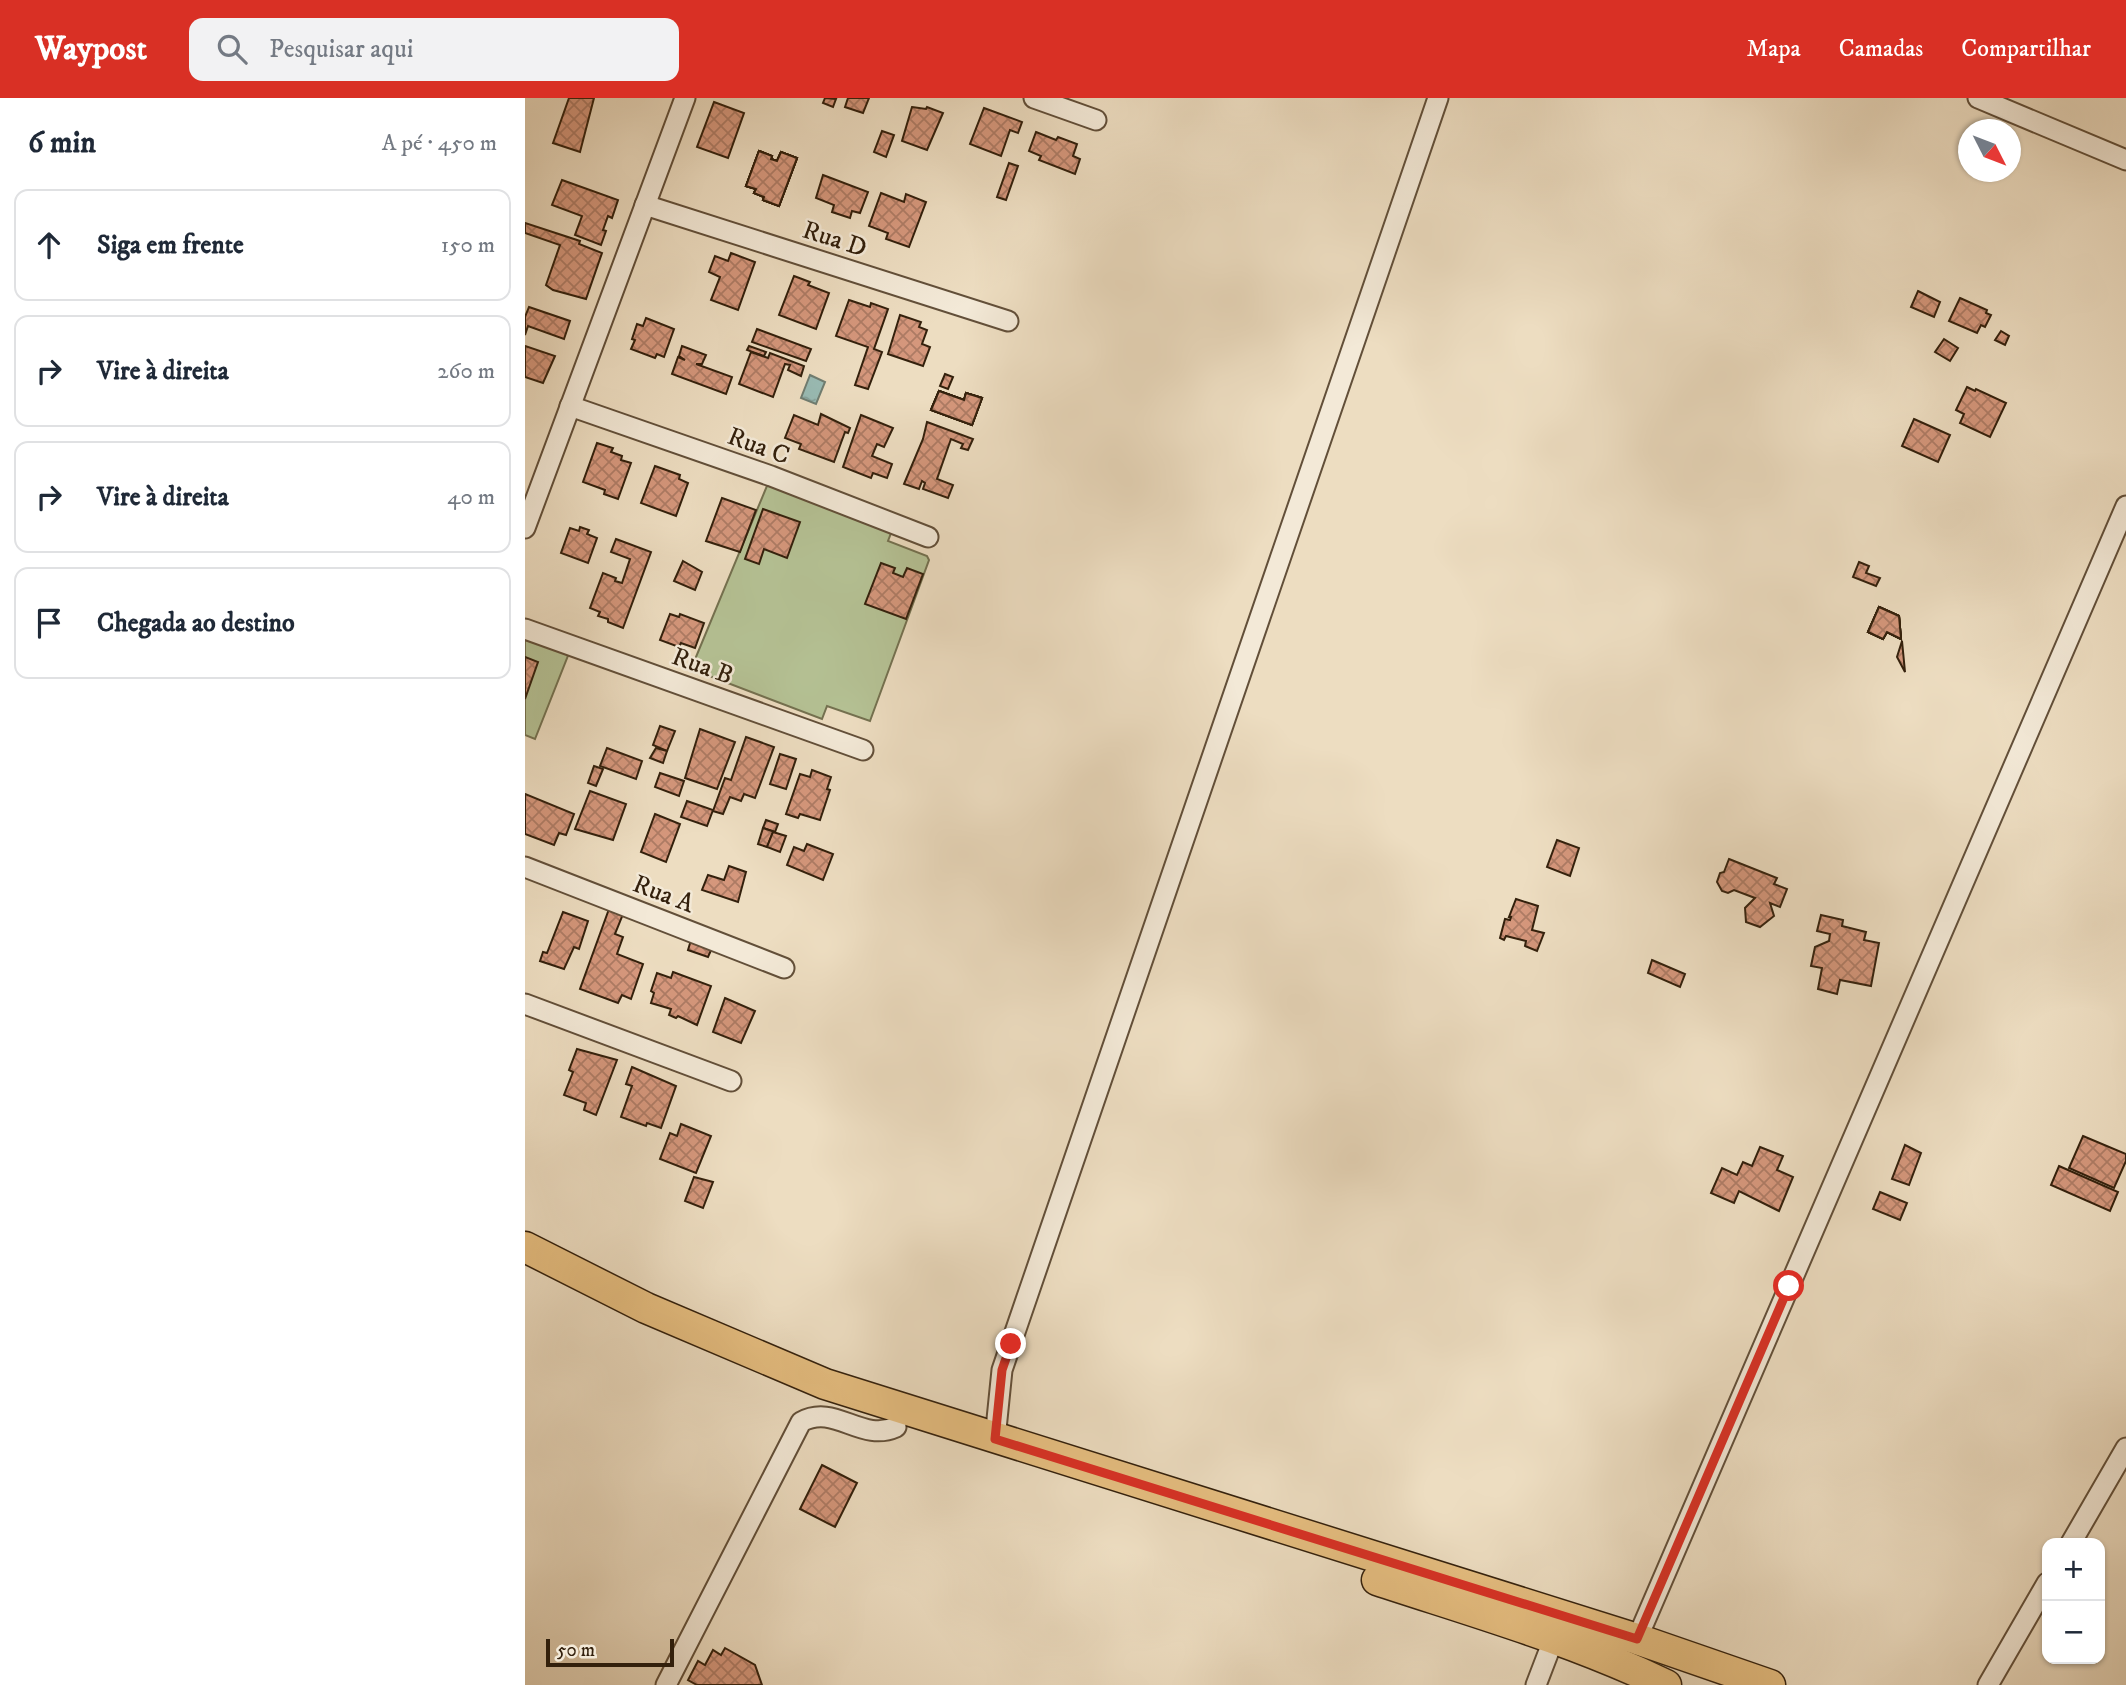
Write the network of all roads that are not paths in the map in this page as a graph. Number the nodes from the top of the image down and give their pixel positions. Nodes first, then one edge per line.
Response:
1 (685, 98) edge
2 (1034, 98) edge
3 (1438, 98) edge
4 (1978, 98) edge
5 (1095, 120) dead end
6 (2126, 160) edge
7 (645, 205) junction
8 (1008, 321) dead end
9 (570, 406) junction
10 (2126, 506) edge
11 (525, 528) edge
12 (928, 537) dead end
13 (525, 629) edge
14 (863, 750) dead end
15 (525, 867) edge
16 (784, 968) dead end
17 (525, 1004) edge
18 (731, 1081) dead end
19 (525, 1247) edge
20 (525, 1270) edge
21 (896, 1427) junction
22 (995, 1439) junction
23 (2126, 1448) edge
24 (2073, 1538) edge
25 (2042, 1592) edge
26 (1554, 1638) junction
27 (1637, 1639) junction
28 (666, 1685) edge
29 (1536, 1685) edge
30 (1666, 1685) edge
31 (1770, 1685) edge
32 (1988, 1685) edge

1 - 7 street
2 - 5 street
3 - 22 street
4 - 6 street
7 - 8 street, Rua D
7 - 9 street
9 - 11 street
9 - 12 street, Rua C
10 - 27 street
13 - 14 street, Rua B
15 - 16 street, Rua A
17 - 18 street
19 - 22 main road
20 - 21 main road
21 - 26 main road
21 - 28 street
22 - 27 main road
23 - 24 street
25 - 32 street
26 - 29 street
26 - 30 main road
27 - 31 main road

